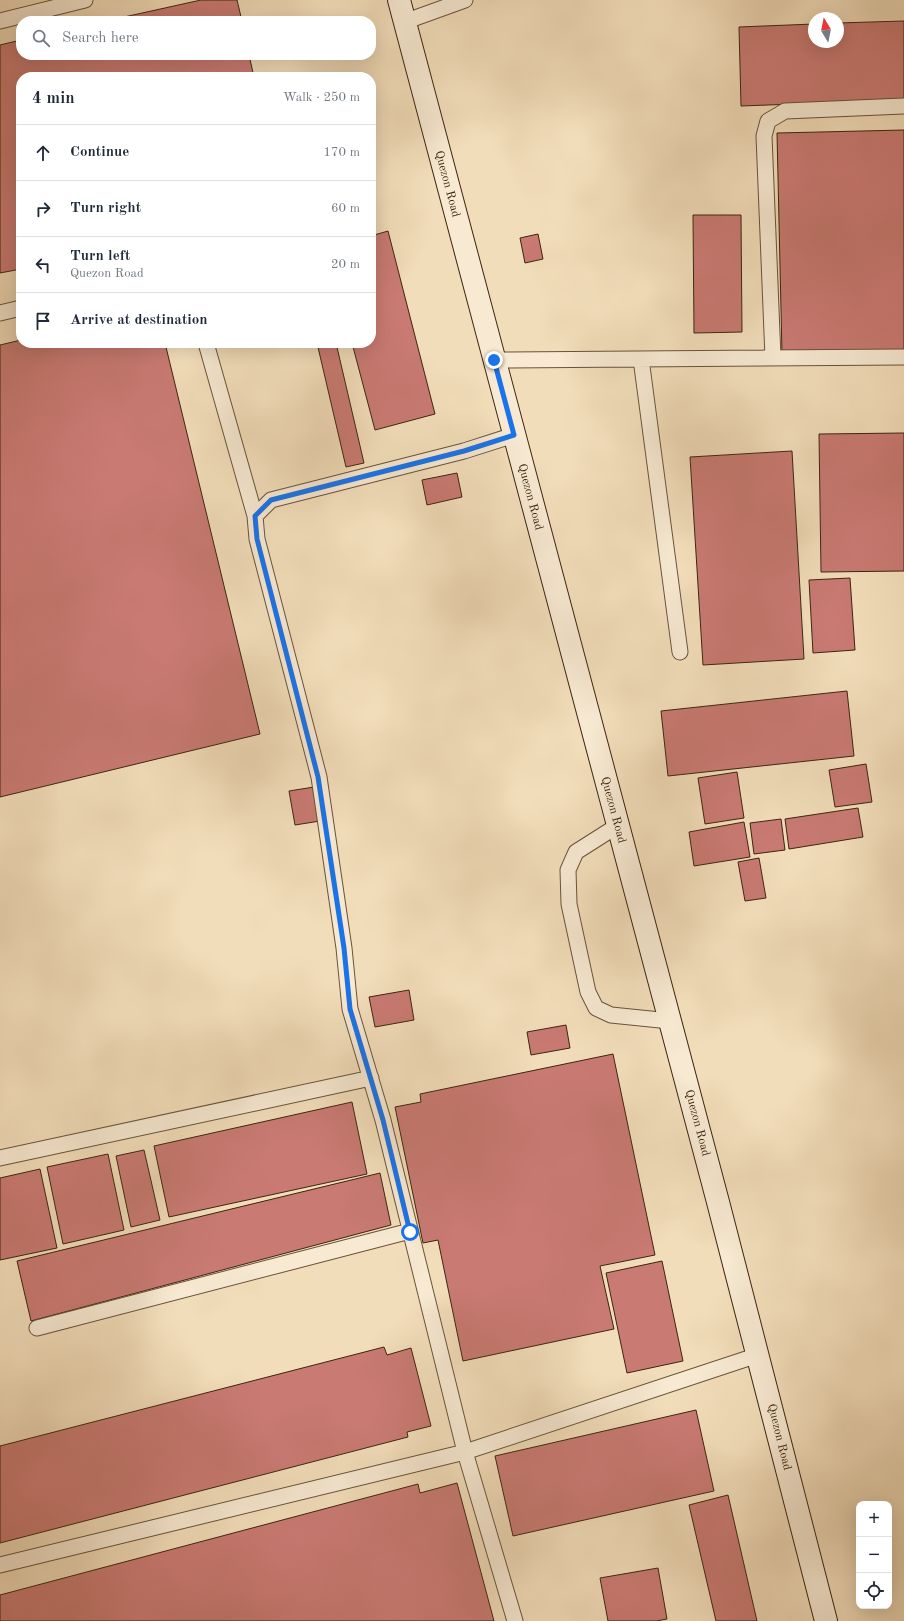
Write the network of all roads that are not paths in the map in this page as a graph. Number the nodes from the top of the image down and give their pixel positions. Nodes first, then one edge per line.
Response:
1 (85, 0) edge
2 (399, 0) edge
3 (465, 0) edge
4 (20, 16) edge
5 (16, 17) edge
6 (0, 21) edge
7 (404, 22) junction
8 (904, 106) edge
9 (16, 309) edge
10 (0, 313) edge
11 (207, 348) edge
12 (904, 356) edge
13 (772, 358) junction
14 (641, 359) junction
15 (494, 360) junction
16 (514, 435) junction
17 (255, 516) junction
18 (680, 652) dead end
19 (617, 826) junction
20 (670, 1021) junction
21 (371, 1078) junction
22 (0, 1158) edge
23 (410, 1232) junction
24 (37, 1328) dead end
25 (758, 1356) junction
26 (465, 1452) junction
27 (0, 1565) edge
28 (515, 1621) edge
29 (826, 1621) edge

1 - 4 lane
2 - 7 main road, Quezon Road
3 - 7 lane
5 - 6 lane
7 - 15 main road, Quezon Road
8 - 13 lane
9 - 10 lane
11 - 17 lane
12 - 13 lane
13 - 14 lane
14 - 15 lane
14 - 18 lane
15 - 16 main road, Quezon Road
16 - 17 lane
16 - 19 main road, Quezon Road
17 - 21 lane
19 - 20 main road, Quezon Road
19 - 20 lane
20 - 25 main road, Quezon Road
21 - 22 lane
21 - 23 lane
23 - 24 lane
23 - 26 lane
25 - 26 lane
25 - 29 main road, Quezon Road
26 - 27 lane
26 - 28 lane

